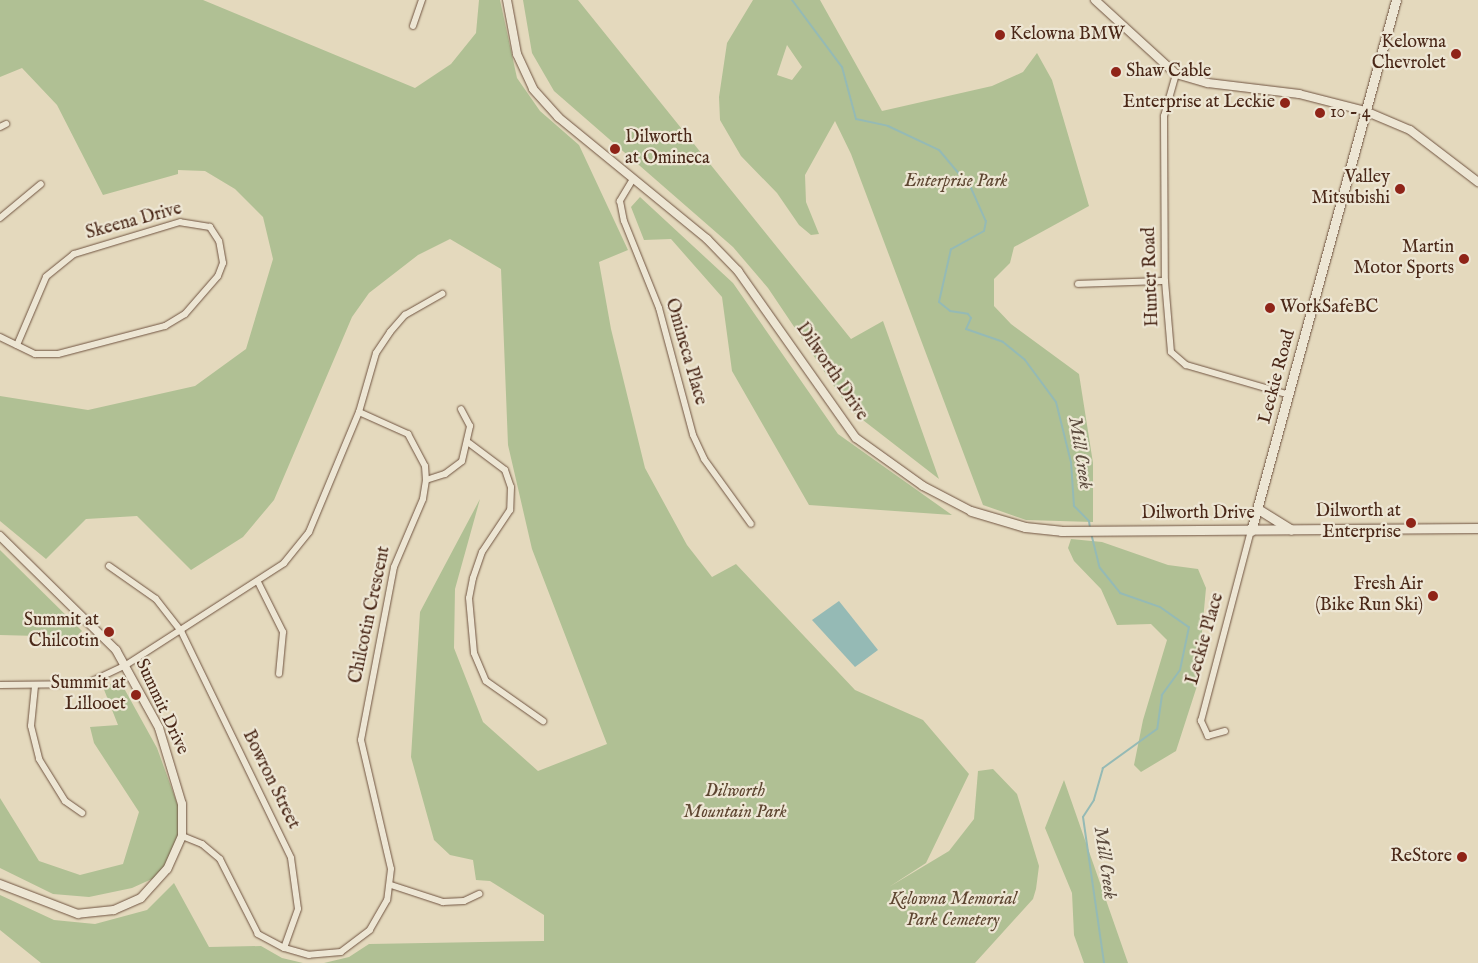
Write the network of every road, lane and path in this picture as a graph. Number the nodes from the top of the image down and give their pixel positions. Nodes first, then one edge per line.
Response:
1 (422, 0) edge
2 (507, 0) edge
3 (1095, 0) edge
4 (1396, 0) edge
5 (413, 26) dead end
6 (1176, 74) junction
7 (1365, 111) junction
8 (633, 179) junction
9 (1478, 182) edge
10 (41, 184) dead end
11 (0, 218) edge
12 (1165, 281) junction
13 (1078, 284) dead end
14 (442, 294) dead end
15 (0, 338) edge
16 (17, 345) junction
17 (1290, 395) junction
18 (461, 409) dead end
19 (359, 412) junction
20 (469, 443) junction
21 (426, 480) junction
22 (1258, 509) junction
23 (971, 511) joint
24 (751, 524) dead end
25 (1478, 528) edge
26 (1291, 530) junction
27 (1251, 531) junction
28 (0, 536) edge
29 (109, 566) dead end
30 (258, 582) junction
31 (181, 631) junction
32 (126, 666) junction
33 (280, 674) dead end
34 (0, 685) edge
35 (35, 686) junction
36 (543, 721) dead end
37 (1225, 731) dead end
38 (82, 813) dead end
39 (182, 836) junction
40 (0, 884) edge
41 (391, 885) junction
42 (479, 894) dead end
43 (284, 948) junction

1 - 5 street
2 - 8 street, Dilworth Drive
3 - 6 street
4 - 7 main road, Leckie Road
6 - 7 street
6 - 12 street, Hunter Road
7 - 9 street
7 - 17 main road, Leckie Road
8 - 23 street, Dilworth Drive
8 - 24 street, Omineca Place
10 - 11 street
12 - 13 street
12 - 17 street, Hunter Road
14 - 19 street
15 - 16 street, Skeena Drive
16 - 16 street, Skeena Drive
17 - 22 main road, Leckie Road
18 - 20 street
19 - 21 street, Chilcotin Crescent
19 - 30 street
20 - 21 street
20 - 36 street
21 - 41 street, Chilcotin Crescent
22 - 26 main road
22 - 27 main road, Leckie Road
23 - 27 main road, Dilworth Drive
25 - 26 main road, Dilworth Drive
26 - 27 main road, Dilworth Drive
27 - 37 street, Leckie Place
28 - 32 street, Summit Drive
29 - 31 street, Bowron Street
30 - 31 street
30 - 33 street
31 - 32 street
31 - 43 street, Bowron Street
32 - 35 street
32 - 39 street, Summit Drive
34 - 35 street
35 - 38 street
39 - 40 street, Summit Drive
39 - 43 street
41 - 42 street
41 - 43 street

